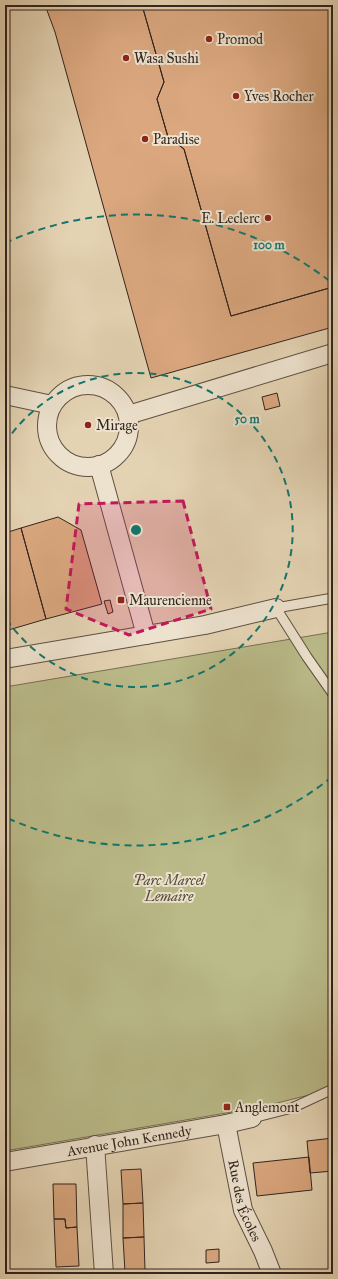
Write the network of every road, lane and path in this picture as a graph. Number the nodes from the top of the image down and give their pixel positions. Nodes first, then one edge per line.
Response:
1 (333, 354) edge
2 (5, 395) edge
3 (52, 405) junction
4 (128, 415) junction
5 (99, 465) junction
6 (333, 598) edge
7 (276, 608) junction
8 (146, 636) junction
9 (5, 659) edge
10 (333, 694) edge
11 (333, 1089) edge
12 (252, 1118) joint
13 (226, 1124) junction
14 (95, 1145) junction
15 (5, 1162) edge
16 (104, 1274) edge
17 (272, 1274) edge

1 - 4 street
2 - 3 street
3 - 4 street
3 - 5 street
4 - 5 street
5 - 8 street
6 - 7 lane
7 - 8 street
7 - 10 lane
8 - 9 street
11 - 12 lane
12 - 13 street, Avenue John Kennedy
13 - 14 street, Avenue John Kennedy
13 - 17 street, Rue des Écoles
14 - 15 street, Avenue John Kennedy
14 - 16 street

